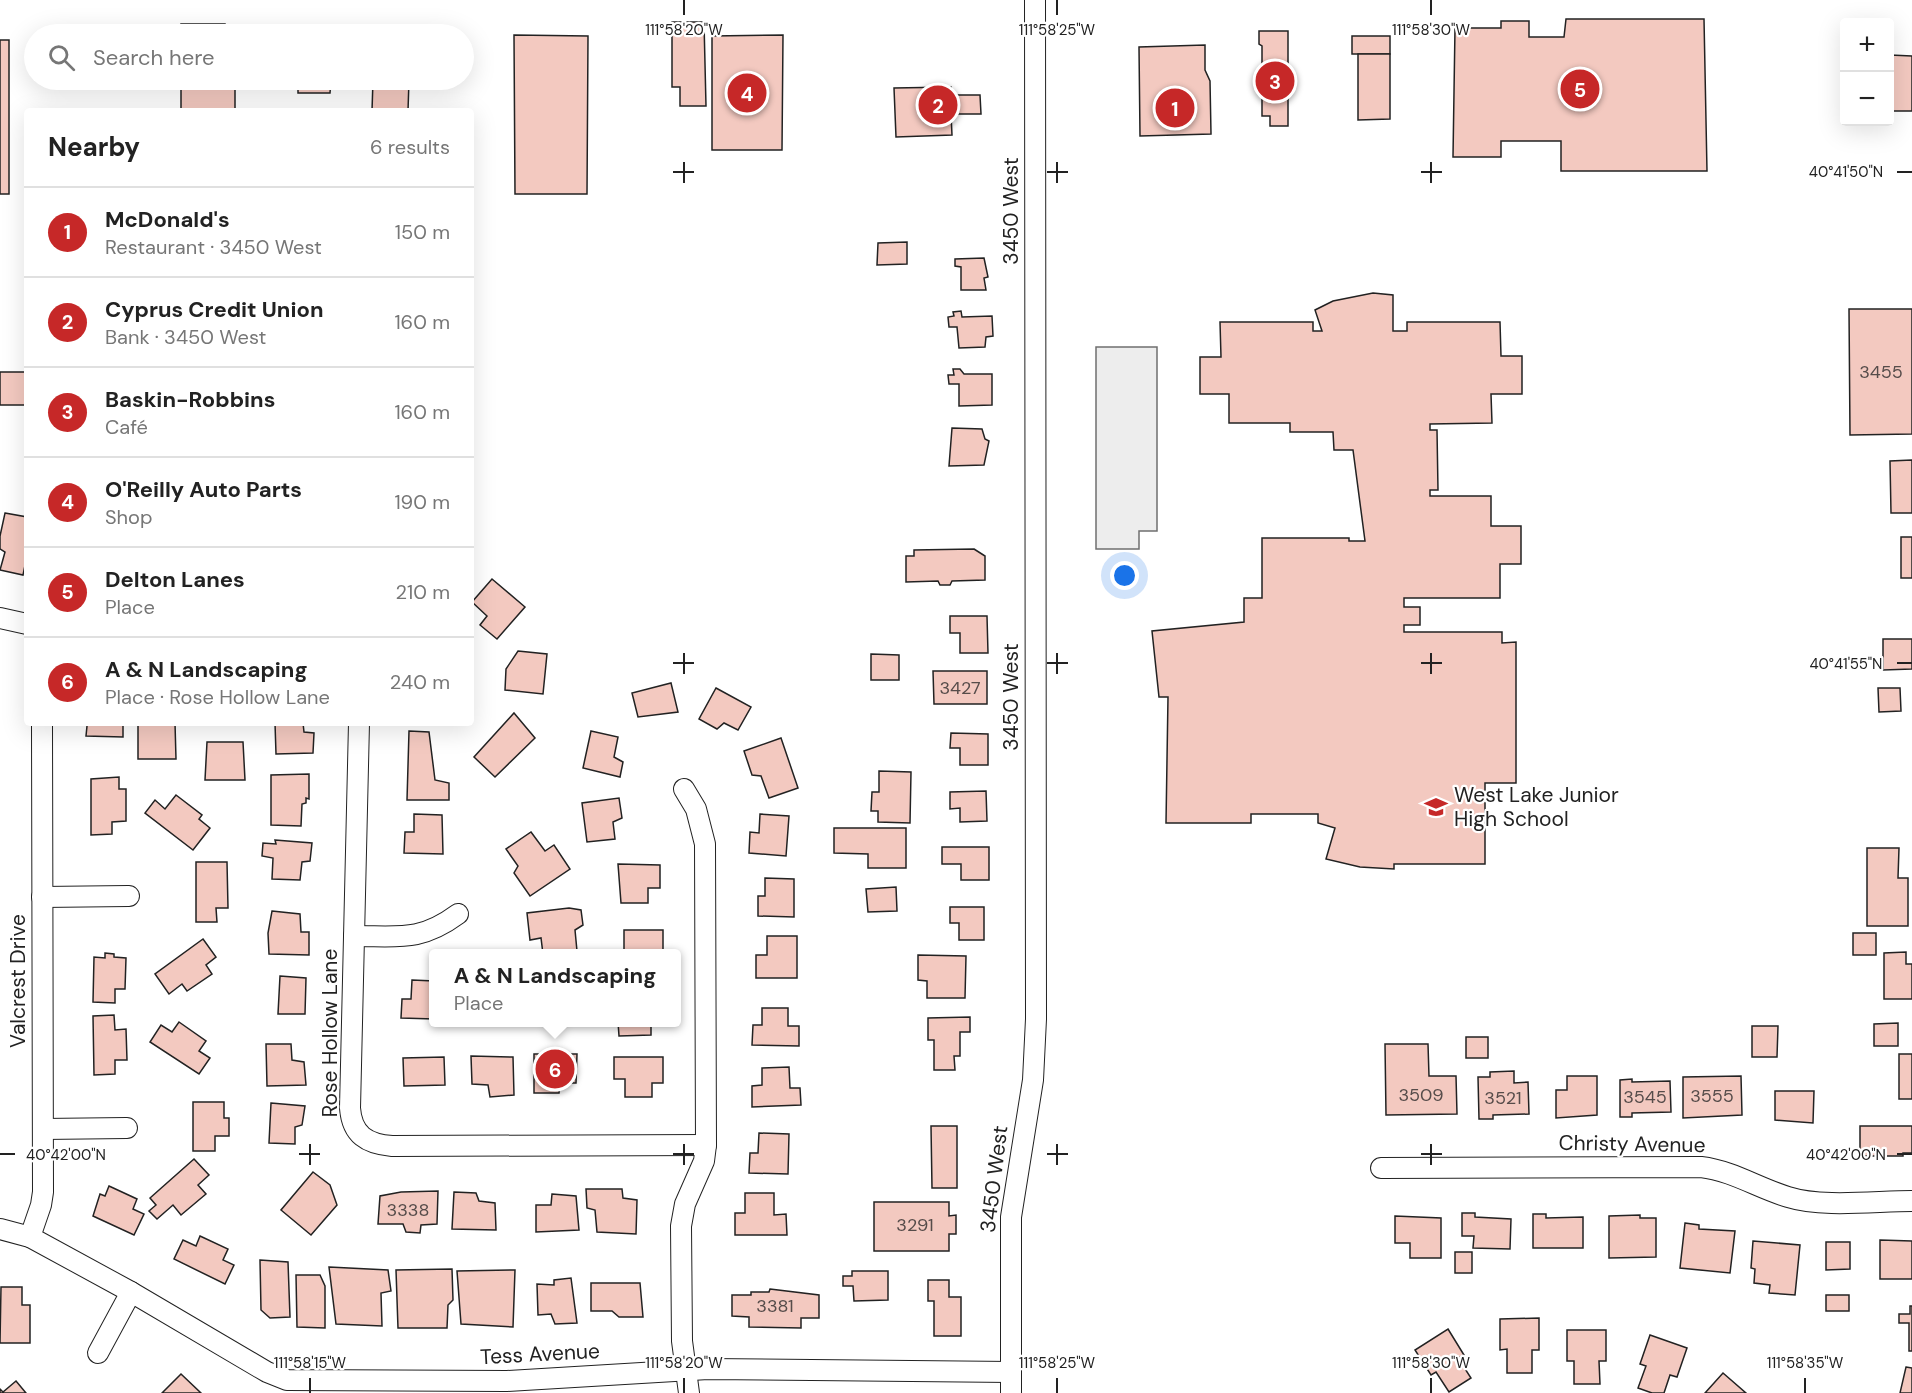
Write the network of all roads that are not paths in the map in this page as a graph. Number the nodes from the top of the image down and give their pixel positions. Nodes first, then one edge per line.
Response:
1 (1035, 0) edge
2 (0, 618) edge
3 (24, 623) edge
4 (42, 726) edge
5 (359, 726) edge
6 (684, 789) dead end
7 (129, 896) dead end
8 (42, 897) junction
9 (458, 914) dead end
10 (354, 936) junction
11 (127, 1128) dead end
12 (43, 1129) junction
13 (706, 1145) junction
14 (1381, 1168) dead end
15 (1912, 1201) edge
16 (0, 1229) edge
17 (30, 1237) junction
18 (131, 1292) junction
19 (98, 1353) dead end
20 (687, 1369) junction
21 (1011, 1371) junction
22 (380, 1387) edge
23 (689, 1393) edge
24 (1011, 1393) edge

1 - 21 street, 3450 West
2 - 3 street
4 - 8 street, Valcrest Drive
5 - 10 street, Rose Hollow Lane
6 - 13 street
7 - 8 street
8 - 12 street, Valcrest Drive
9 - 10 street
10 - 13 street, Rose Hollow Lane
11 - 12 street
12 - 17 street, Valcrest Drive
13 - 20 street
14 - 15 street, Christy Avenue
16 - 17 street, Tess Avenue
17 - 18 street, Tess Avenue
18 - 19 street
18 - 22 street, Tess Avenue
20 - 21 street, Tess Avenue
20 - 22 street, Tess Avenue
20 - 23 street
21 - 24 street, 3450 West

